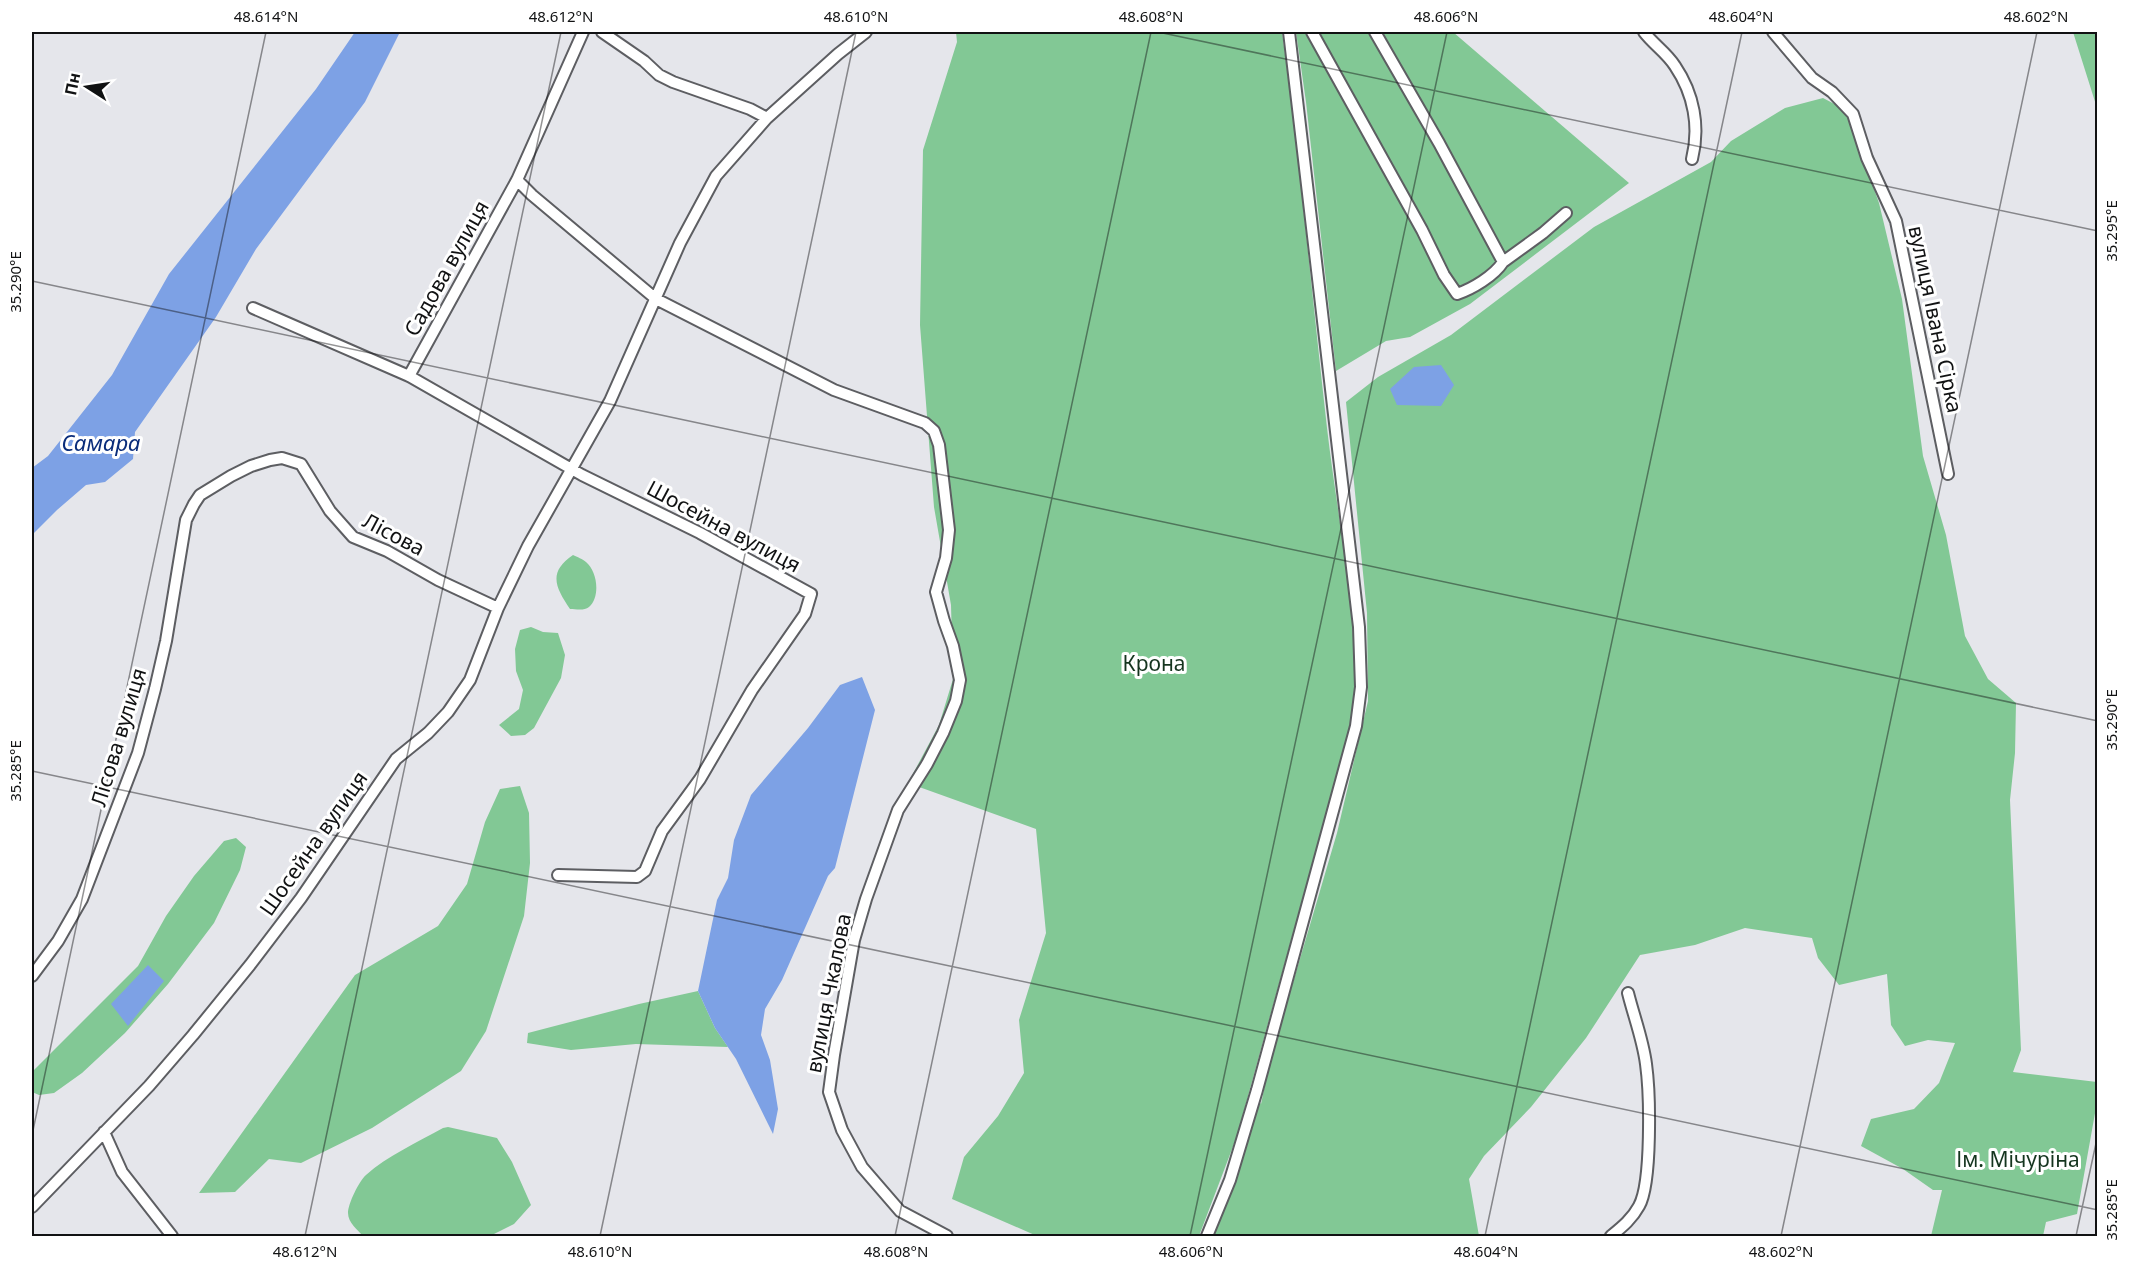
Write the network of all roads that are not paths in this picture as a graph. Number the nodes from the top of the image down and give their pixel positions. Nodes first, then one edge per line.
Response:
1 (583, 32) edge
2 (602, 32) edge
3 (866, 32) edge
4 (1289, 32) edge
5 (1312, 32) edge
6 (1375, 32) edge
7 (1644, 32) edge
8 (1773, 32) edge
9 (767, 118) junction
10 (1692, 159) dead end
11 (517, 180) junction
12 (1566, 213) dead end
13 (1503, 262) junction
14 (656, 299) junction
15 (253, 308) dead end
16 (409, 376) junction
17 (572, 467) junction
18 (1948, 474) dead end
19 (200, 495) joint
20 (498, 608) junction
21 (558, 875) dead end
22 (32, 976) edge
23 (1628, 993) dead end
24 (104, 1132) junction
25 (32, 1207) edge
26 (172, 1236) edge
27 (947, 1236) edge
28 (1207, 1236) edge
29 (1612, 1236) edge

1 - 11 street, Садова вулиця
2 - 9 street
3 - 9 street, Шосейна вулиця
4 - 28 street
5 - 13 street
6 - 13 street
7 - 10 street
8 - 18 street, вулиця Івана Сірка
9 - 14 street, Шосейна вулиця
11 - 14 street
11 - 16 street, Садова вулиця
12 - 13 street
14 - 17 street, Шосейна вулиця
14 - 27 street, вулиця Чкалова
15 - 16 street, Шосейна вулиця
16 - 17 street, Шосейна вулиця
17 - 20 street, Шосейна вулиця
17 - 21 street, Шосейна вулиця
19 - 20 street, Лісова
19 - 22 street, Лісова вулиця
20 - 24 street, Шосейна вулиця
23 - 29 street
24 - 25 street, Шосейна вулиця
24 - 26 street

